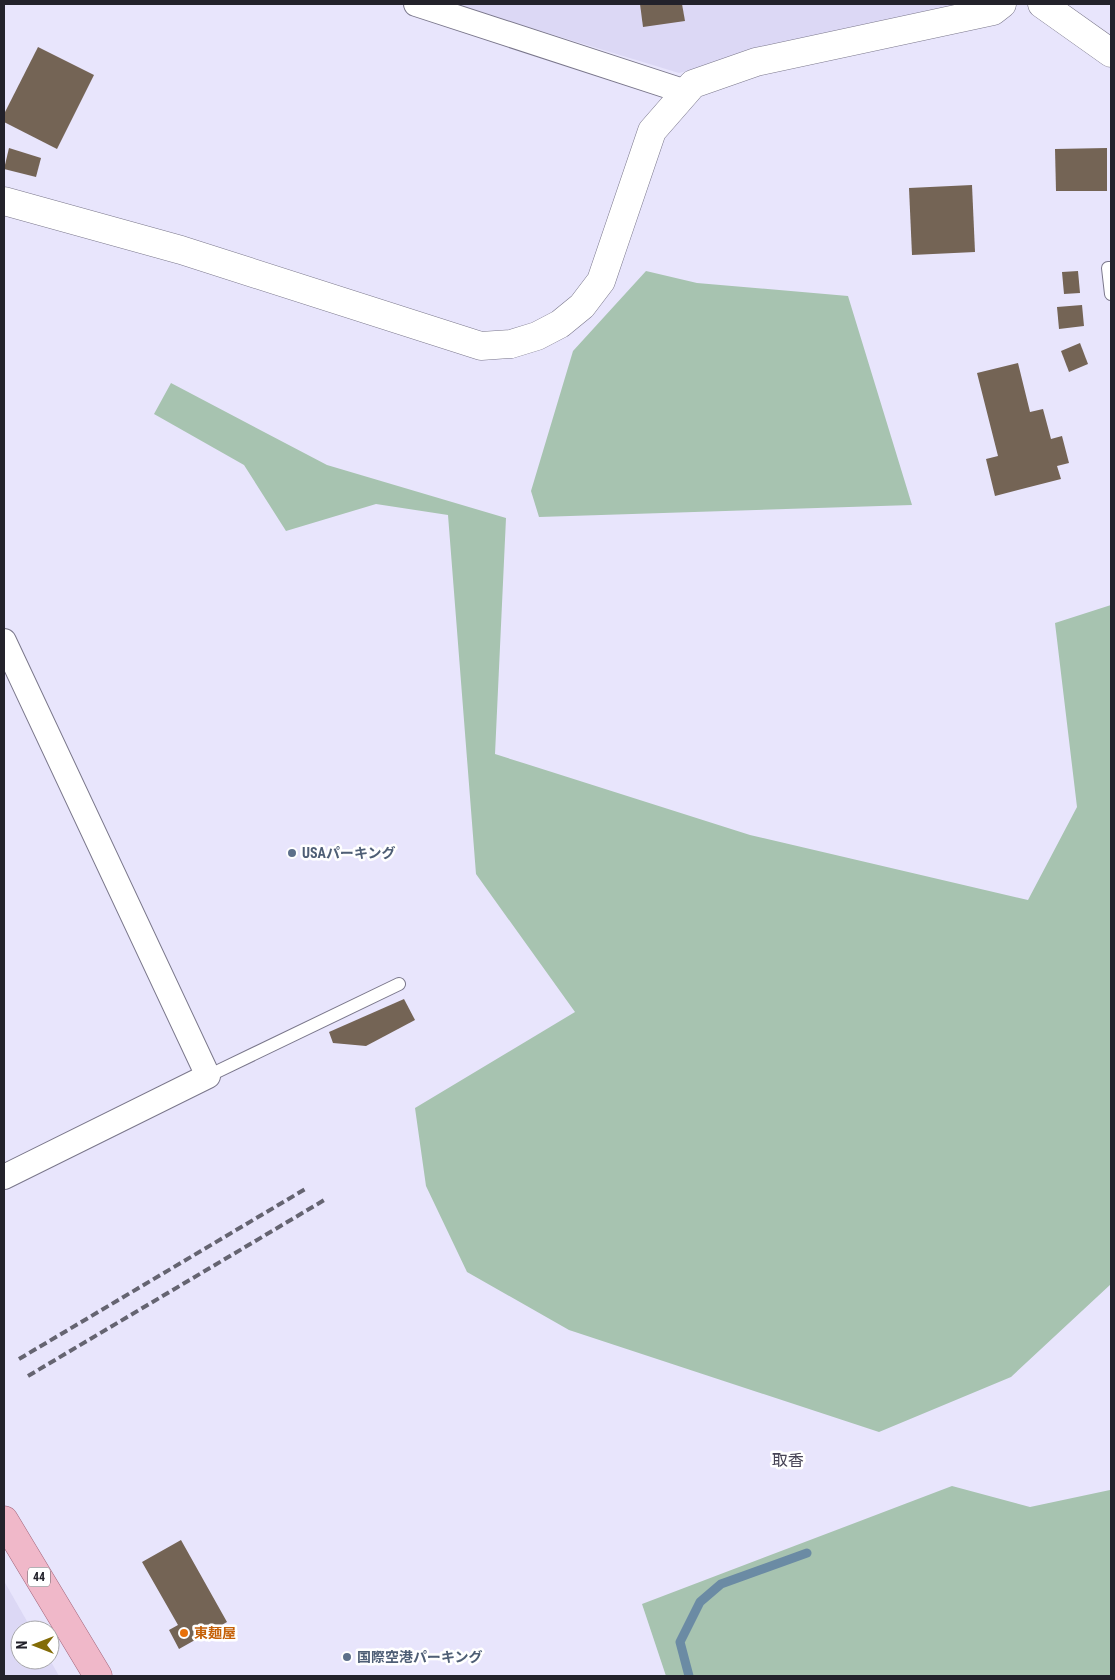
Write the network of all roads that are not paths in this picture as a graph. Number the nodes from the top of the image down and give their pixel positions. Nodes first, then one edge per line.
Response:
1 (416, 4) edge
2 (1002, 4) edge
3 (1042, 4) edge
4 (1111, 53) edge
5 (686, 92) junction
6 (4, 201) edge
7 (1111, 268) edge
8 (1111, 294) edge
9 (4, 641) edge
10 (398, 984) dead end
11 (208, 1076) junction
12 (4, 1177) edge
13 (4, 1520) edge
14 (98, 1676) edge

1 - 5 street
2 - 5 street
3 - 4 street
5 - 6 street
7 - 8 lane
9 - 11 street
10 - 11 lane
11 - 12 street
13 - 14 main road, 44

